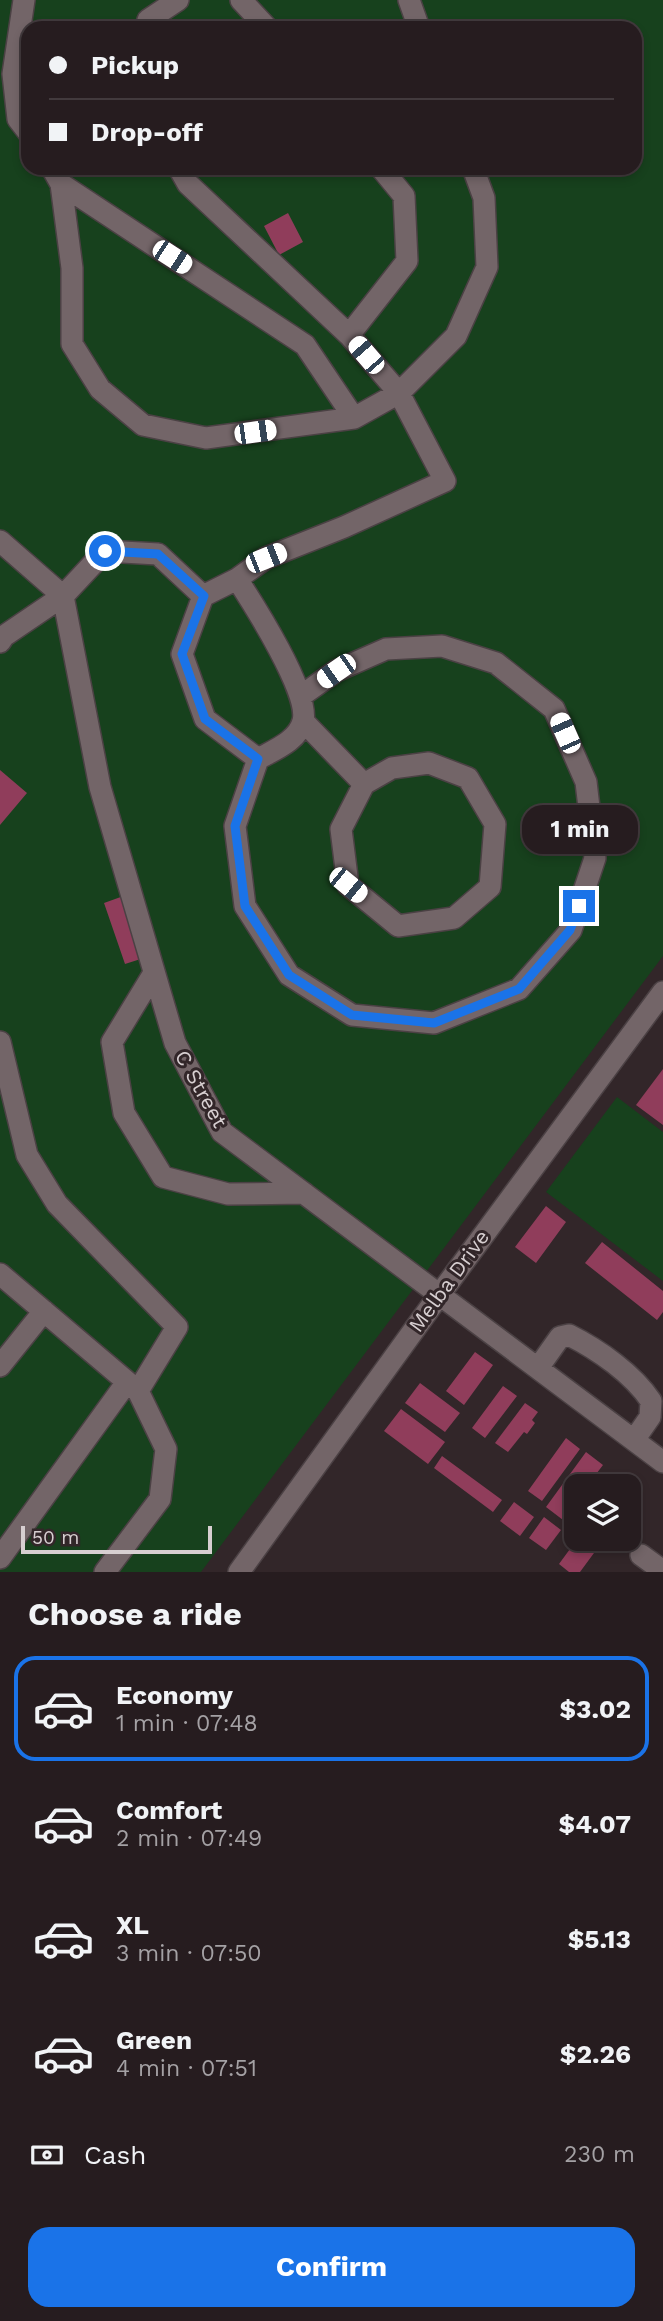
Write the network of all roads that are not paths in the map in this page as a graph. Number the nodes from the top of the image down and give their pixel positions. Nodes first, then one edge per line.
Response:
1 (24, 0) edge
2 (178, 0) edge
3 (241, 0) edge
4 (409, 0) edge
5 (148, 21) edge
6 (260, 21) edge
7 (416, 21) edge
8 (21, 123) edge
9 (183, 175) edge
10 (387, 175) edge
11 (475, 175) edge
12 (57, 176) edge
13 (349, 335) junction
14 (400, 393) junction
15 (354, 418) junction
16 (0, 541) edge
17 (237, 579) junction
18 (63, 596) junction
19 (204, 596) junction
20 (0, 642) edge
21 (301, 696) junction
22 (303, 721) junction
23 (258, 759) junction
24 (364, 784) junction
25 (154, 973) junction
26 (663, 992) edge
27 (0, 1042) edge
28 (304, 1194) junction
29 (0, 1275) edge
30 (440, 1294) junction
31 (44, 1311) junction
32 (0, 1366) edge
33 (538, 1368) junction
34 (133, 1387) junction
35 (634, 1440) junction
36 (663, 1462) edge
37 (640, 1555) dead end
38 (0, 1558) edge
39 (663, 1571) edge
40 (106, 1572) edge
41 (239, 1572) edge

1 - 8 street
2 - 5 street
3 - 6 street
4 - 7 street
9 - 13 street
10 - 13 street
11 - 14 street
12 - 15 street
12 - 15 street
13 - 14 street
14 - 15 street
14 - 17 street
16 - 18 street
17 - 19 street
17 - 21 street
18 - 19 street
18 - 20 street
18 - 25 street, C Street
19 - 23 street
21 - 22 street
21 - 23 street
22 - 23 street
22 - 24 street
24 - 24 street
25 - 28 street, C Street
25 - 28 street
26 - 30 street, Melba Drive
27 - 34 street
28 - 30 street, C Street
29 - 31 street
30 - 33 street, C Street
30 - 41 street, Melba Drive
31 - 32 street
31 - 34 street
33 - 35 street, C Street
33 - 35 street
34 - 38 street
34 - 40 street
35 - 36 street, C Street
37 - 39 street

